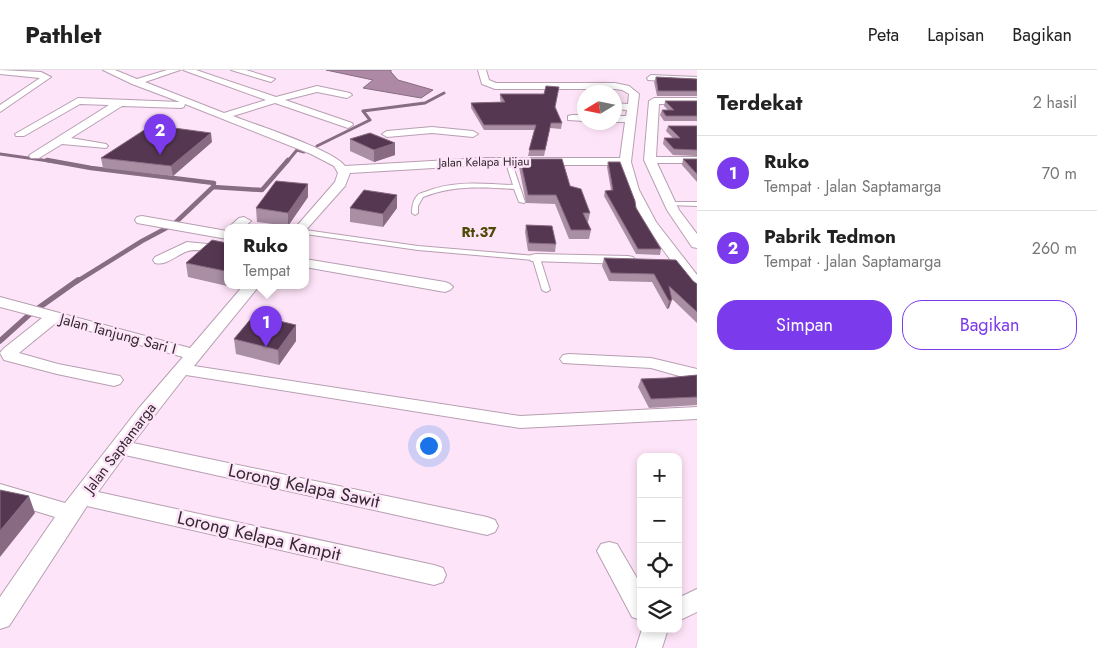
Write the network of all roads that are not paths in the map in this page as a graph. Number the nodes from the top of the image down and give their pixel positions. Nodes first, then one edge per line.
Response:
1 (107, 70) edge
2 (176, 70) edge
3 (187, 70) edge
4 (235, 70) edge
5 (482, 70) edge
6 (0, 72) edge
7 (651, 78) dead end
8 (271, 79) dead end
9 (697, 80) edge
10 (135, 82) junction
11 (8, 93) dead end
12 (24, 94) junction
13 (348, 95) dead end
14 (274, 100) junction
15 (697, 101) edge
16 (121, 102) junction
17 (196, 105) junction
18 (622, 106) edge
19 (632, 107) junction
20 (0, 109) edge
21 (56, 113) junction
22 (223, 116) junction
23 (96, 118) junction
24 (572, 118) dead end
25 (577, 118) edge
26 (622, 118) edge
27 (632, 119) junction
28 (465, 124) dead end
29 (348, 125) dead end
30 (20, 134) dead end
31 (387, 134) dead end
32 (473, 134) junction
33 (60, 140) junction
34 (102, 146) dead end
35 (36, 156) dead end
36 (508, 160) junction
37 (650, 160) junction
38 (697, 160) edge
39 (455, 162) junction
40 (626, 162) junction
41 (344, 170) junction
42 (516, 187) junction
43 (522, 202) dead end
44 (670, 204) junction
45 (697, 204) edge
46 (415, 213) dead end
47 (142, 220) dead end
48 (305, 224) edge
49 (309, 233) edge
50 (224, 236) edge
51 (695, 238) edge
52 (222, 249) edge
53 (536, 258) junction
54 (160, 260) dead end
55 (640, 261) edge
56 (660, 261) edge
57 (679, 262) junction
58 (309, 265) edge
59 (697, 284) edge
60 (445, 287) dead end
61 (248, 289) edge
62 (546, 290) dead end
63 (0, 302) edge
64 (48, 316) junction
65 (193, 354) junction
66 (569, 359) dead end
67 (180, 369) junction
68 (697, 375) edge
69 (114, 380) dead end
70 (697, 413) edge
71 (120, 446) junction
72 (0, 492) edge
73 (77, 505) junction
74 (487, 526) dead end
75 (609, 550) dead end
76 (434, 575) dead end
77 (697, 600) edge
78 (637, 602) edge
79 (682, 608) edge
80 (0, 618) edge

1 - 10 street
2 - 10 street
3 - 14 street
4 - 8 street
5 - 19 street
6 - 12 street
7 - 9 street
10 - 17 street
11 - 12 street
12 - 20 street
13 - 14 street
14 - 22 street
14 - 29 street
15 - 37 street
16 - 17 street
16 - 21 street
16 - 23 street
17 - 22 street
18 - 19 street
19 - 27 street
21 - 23 street
21 - 30 street
22 - 41 street
23 - 33 street
24 - 25 street
26 - 27 street
27 - 40 street
28 - 32 street
31 - 32 street
32 - 39 street
33 - 34 street
33 - 35 street
36 - 39 street, Jalan Kelapa Hijau
36 - 40 street, Jalan Kelapa Hijau
36 - 42 lane
37 - 38 street
37 - 44 street
39 - 41 street, Jalan Kelapa Hijau
40 - 57 street
41 - 48 street
42 - 43 lane
42 - 46 lane
44 - 45 lane
44 - 51 street
47 - 50 street
49 - 53 lane
52 - 54 street
53 - 55 street
53 - 62 lane
56 - 57 street
57 - 59 street
58 - 60 street
61 - 65 street, Jalan Saptamarga
63 - 64 street, Jalan Tanjung Sari I
64 - 65 street, Jalan Tanjung Sari I
64 - 69 street
65 - 67 street, Jalan Saptamarga
66 - 68 street
67 - 70 street
67 - 71 street, Jalan Saptamarga
71 - 73 street, Jalan Saptamarga
71 - 74 street, Lorong Kelapa Sawit
72 - 73 street, Lorong Kelapa Kampit
73 - 76 street, Lorong Kelapa Kampit
73 - 80 street, Jalan Saptamarga
75 - 78 street
77 - 79 street

